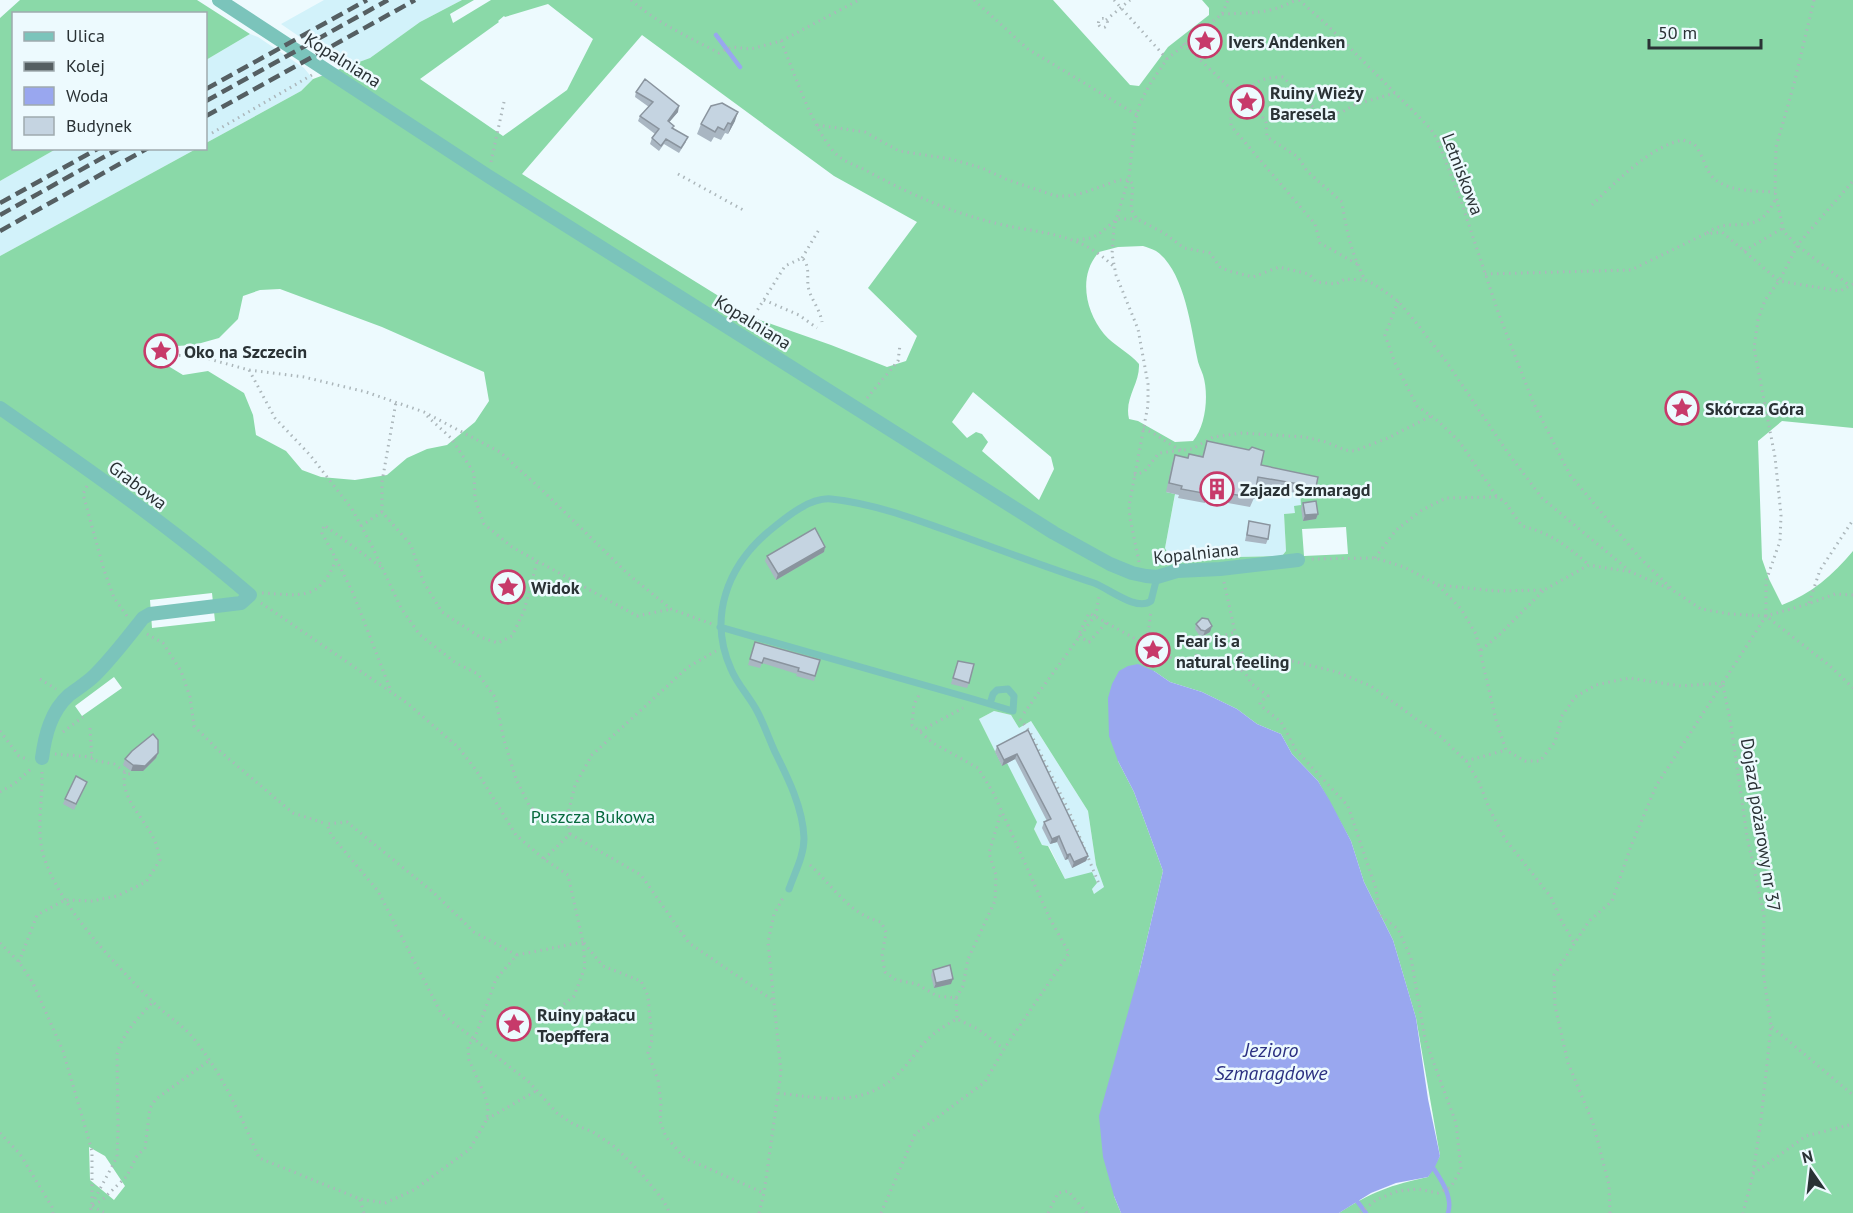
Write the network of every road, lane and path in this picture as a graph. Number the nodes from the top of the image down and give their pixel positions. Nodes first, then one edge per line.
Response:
1 (219, 0) edge
2 (631, 0) edge
3 (859, 0) edge
4 (974, 0) edge
5 (1114, 0) edge
6 (1130, 0) edge
7 (1228, 0) edge
8 (1298, 0) edge
9 (1814, 0) edge
10 (1121, 8) junction
11 (1222, 14) junction
12 (1106, 20) dead end
13 (781, 41) junction
14 (1183, 44) junction
15 (1167, 59) junction
16 (323, 68) junction
17 (1395, 93) junction
18 (1244, 101) junction
19 (504, 102) dead end
20 (1137, 115) junction
21 (817, 125) junction
22 (212, 133) dead end
23 (490, 166) dead end
24 (678, 174) dead end
25 (1129, 180) junction
26 (1853, 181) edge
27 (1774, 192) junction
28 (1776, 199) junction
29 (1592, 205) dead end
30 (745, 212) dead end
31 (1117, 219) junction
32 (1137, 219) junction
33 (820, 228) dead end
34 (1783, 228) junction
35 (1706, 234) junction
36 (1076, 240) junction
37 (1798, 246) junction
38 (1744, 251) junction
39 (802, 258) junction
40 (1357, 264) junction
41 (1114, 268) junction
42 (1485, 274) junction
43 (1365, 280) junction
44 (1779, 281) junction
45 (1851, 285) edge
46 (764, 300) junction
47 (1398, 301) junction
48 (754, 318) dead end
49 (822, 322) dead end
50 (817, 328) dead end
51 (900, 345) dead end
52 (161, 354) dead end
53 (249, 370) junction
54 (396, 402) junction
55 (0, 408) edge
56 (858, 409) junction
57 (424, 412) junction
58 (1431, 416) junction
59 (1143, 429) junction
60 (1198, 447) junction
61 (1182, 450) junction
62 (1173, 451) junction
63 (1194, 454) junction
64 (1178, 456) edge
65 (1201, 456) edge
66 (1189, 458) edge
67 (1134, 475) junction
68 (83, 494) dead end
69 (1497, 497) junction
70 (382, 512) junction
71 (1853, 520) edge
72 (361, 526) junction
73 (1375, 558) junction
74 (336, 559) junction
75 (1298, 560) joint
76 (537, 562) junction
77 (1140, 564) dead end
78 (1589, 565) junction
79 (383, 568) junction
80 (1220, 569) junction
81 (1631, 572) junction
82 (1157, 577) junction
83 (1438, 585) junction
84 (1100, 586) junction
85 (1544, 590) junction
86 (1674, 591) junction
87 (250, 595) junction
88 (1853, 595) edge
89 (1149, 603) junction
90 (1808, 604) junction
91 (670, 609) junction
92 (1766, 616) junction
93 (1106, 623) junction
94 (720, 627) junction
95 (135, 628) junction
96 (1235, 632) junction
97 (1080, 638) junction
98 (723, 647) junction
99 (1481, 650) junction
100 (1194, 661) junction
101 (1245, 662) junction
102 (1144, 663) dead end
103 (1244, 670) junction
104 (40, 679) dead end
105 (1722, 683) junction
106 (49, 685) dead end
107 (925, 686) junction
108 (1853, 688) edge
109 (392, 693) junction
110 (973, 699) junction
111 (990, 704) junction
112 (1012, 711) junction
113 (1024, 712) dead end
114 (83, 717) dead end
115 (90, 728) dead end
116 (0, 731) edge
117 (920, 731) junction
118 (58, 736) dead end
119 (54, 745) dead end
120 (1506, 750) junction
121 (92, 757) junction
122 (42, 758) junction
123 (1466, 761) junction
124 (121, 762) dead end
125 (117, 766) junction
126 (125, 771) junction
127 (134, 773) dead end
128 (0, 792) edge
129 (1002, 810) junction
130 (567, 818) junction
131 (327, 824) junction
132 (570, 834) junction
133 (802, 857) junction
134 (544, 859) junction
135 (1099, 885) dead end
136 (789, 889) joint
137 (65, 900) junction
138 (583, 942) junction
139 (0, 943) edge
140 (1574, 943) junction
141 (517, 955) junction
142 (19, 962) junction
143 (956, 998) junction
144 (774, 1001) junction
145 (153, 1002) junction
146 (550, 1016) dead end
147 (957, 1019) junction
148 (1771, 1026) junction
149 (474, 1040) junction
150 (1004, 1049) junction
151 (210, 1060) junction
152 (536, 1091) junction
153 (778, 1093) junction
154 (1853, 1095) edge
155 (487, 1119) junction
156 (1853, 1124) edge
157 (0, 1133) edge
158 (1753, 1174) junction
159 (764, 1193) junction
160 (360, 1199) junction
161 (92, 1206) junction
162 (53, 1213) edge
163 (89, 1213) edge
164 (105, 1213) edge
165 (364, 1213) edge
166 (670, 1213) edge
167 (759, 1213) edge
168 (881, 1213) edge
169 (1048, 1213) edge
170 (1087, 1213) edge
171 (1360, 1213) edge
172 (1610, 1213) edge
173 (1743, 1213) edge

1 - 16 street, Kopalniana
2 - 13 path
3 - 13 path
4 - 20 path
5 - 10 path
6 - 10 path
7 - 11 path
8 - 11 path
8 - 17 path, Letniskowa
9 - 27 path
10 - 12 path
10 - 15 path
11 - 14 path
13 - 21 path
14 - 15 path
14 - 18 path
15 - 20 path
16 - 22 path
16 - 56 street, Kopalniana
17 - 18 path
17 - 42 path, Letniskowa
18 - 40 path
18 - 40 path
19 - 23 path
20 - 25 path
21 - 25 path
21 - 36 path
24 - 30 path
25 - 31 path
25 - 32 path
26 - 37 path
27 - 28 path
27 - 29 path
28 - 34 path
28 - 35 path
31 - 32 path
31 - 36 path
31 - 41 path
32 - 43 path
33 - 39 path
34 - 37 path
34 - 38 path
35 - 38 path
35 - 42 path
36 - 41 path
37 - 44 path
37 - 45 path
38 - 44 path
39 - 46 path
39 - 49 path
40 - 43 path
41 - 59 path
42 - 86 path, Letniskowa
43 - 47 path
44 - 45 path
44 - 92 path
46 - 48 path
46 - 50 path
47 - 58 path
47 - 81 path
51 - 56 path
52 - 53 path
53 - 54 path
53 - 72 path
54 - 57 path
54 - 70 path
55 - 87 street, Grabowa
56 - 82 street, Kopalniana
57 - 76 path
57 - 91 path
58 - 60 path
58 - 69 path
59 - 61 path
59 - 67 path
60 - 61 path
60 - 63 path
61 - 62 path
61 - 63 path
62 - 64 path
62 - 67 path
63 - 65 path
63 - 66 path
67 - 77 path
68 - 95 path
69 - 73 path
69 - 78 path
70 - 72 path
70 - 76 path
71 - 90 path
72 - 79 path
73 - 75 path
73 - 83 path
74 - 79 path
74 - 87 path
74 - 109 path
75 - 80 street, Kopalniana
76 - 91 path
78 - 81 path
78 - 85 path
79 - 130 path
80 - 82 street, Kopalniana
80 - 96 path
81 - 86 path
82 - 89 lane
83 - 85 path
83 - 99 path
84 - 89 lane
84 - 94 lane
84 - 97 path
85 - 99 path
86 - 92 path
87 - 95 street
87 - 109 path
88 - 90 path
89 - 102 path
90 - 92 path
91 - 94 path
92 - 105 path
92 - 108 path
93 - 97 path
93 - 97 path
93 - 100 path
94 - 98 lane
94 - 107 lane
95 - 122 street
95 - 131 path
96 - 100 path
96 - 101 path
97 - 113 path
98 - 130 path
98 - 133 lane
99 - 120 path
100 - 103 path
101 - 103 path
101 - 123 path
103 - 171 path
104 - 106 path
105 - 120 path
105 - 140 path
105 - 148 path, Dojazd pożarowy nr 37
107 - 110 lane
107 - 117 path
109 - 134 path
110 - 111 lane
110 - 117 path
111 - 112 lane
111 - 112 lane
112 - 135 path
114 - 118 path
115 - 121 path
116 - 122 path
117 - 129 path
119 - 121 path
120 - 123 path
121 - 125 path
122 - 128 path
122 - 137 path
123 - 140 path
124 - 125 path
125 - 126 path
126 - 127 path
126 - 137 path
129 - 143 path
129 - 150 path
130 - 132 path
131 - 141 path
131 - 149 path
132 - 134 path
132 - 144 path
133 - 136 lane
133 - 143 path
134 - 138 path
136 - 144 path
137 - 142 path
137 - 145 path
138 - 141 path
138 - 146 path
138 - 159 path
139 - 142 path
140 - 172 path
141 - 149 path
142 - 161 path
143 - 147 path
144 - 153 path
145 - 151 path
145 - 161 path
147 - 150 path
147 - 153 path
148 - 154 path
148 - 158 path, Dojazd pożarowy nr 37
149 - 152 path
149 - 155 path
150 - 168 path
151 - 160 path
151 - 161 path
152 - 155 path
152 - 166 path
153 - 159 path
155 - 160 path
156 - 158 path
157 - 162 path
158 - 173 path, Dojazd pożarowy nr 37
159 - 167 path
160 - 165 path
161 - 163 path
161 - 164 path
169 - 170 path

